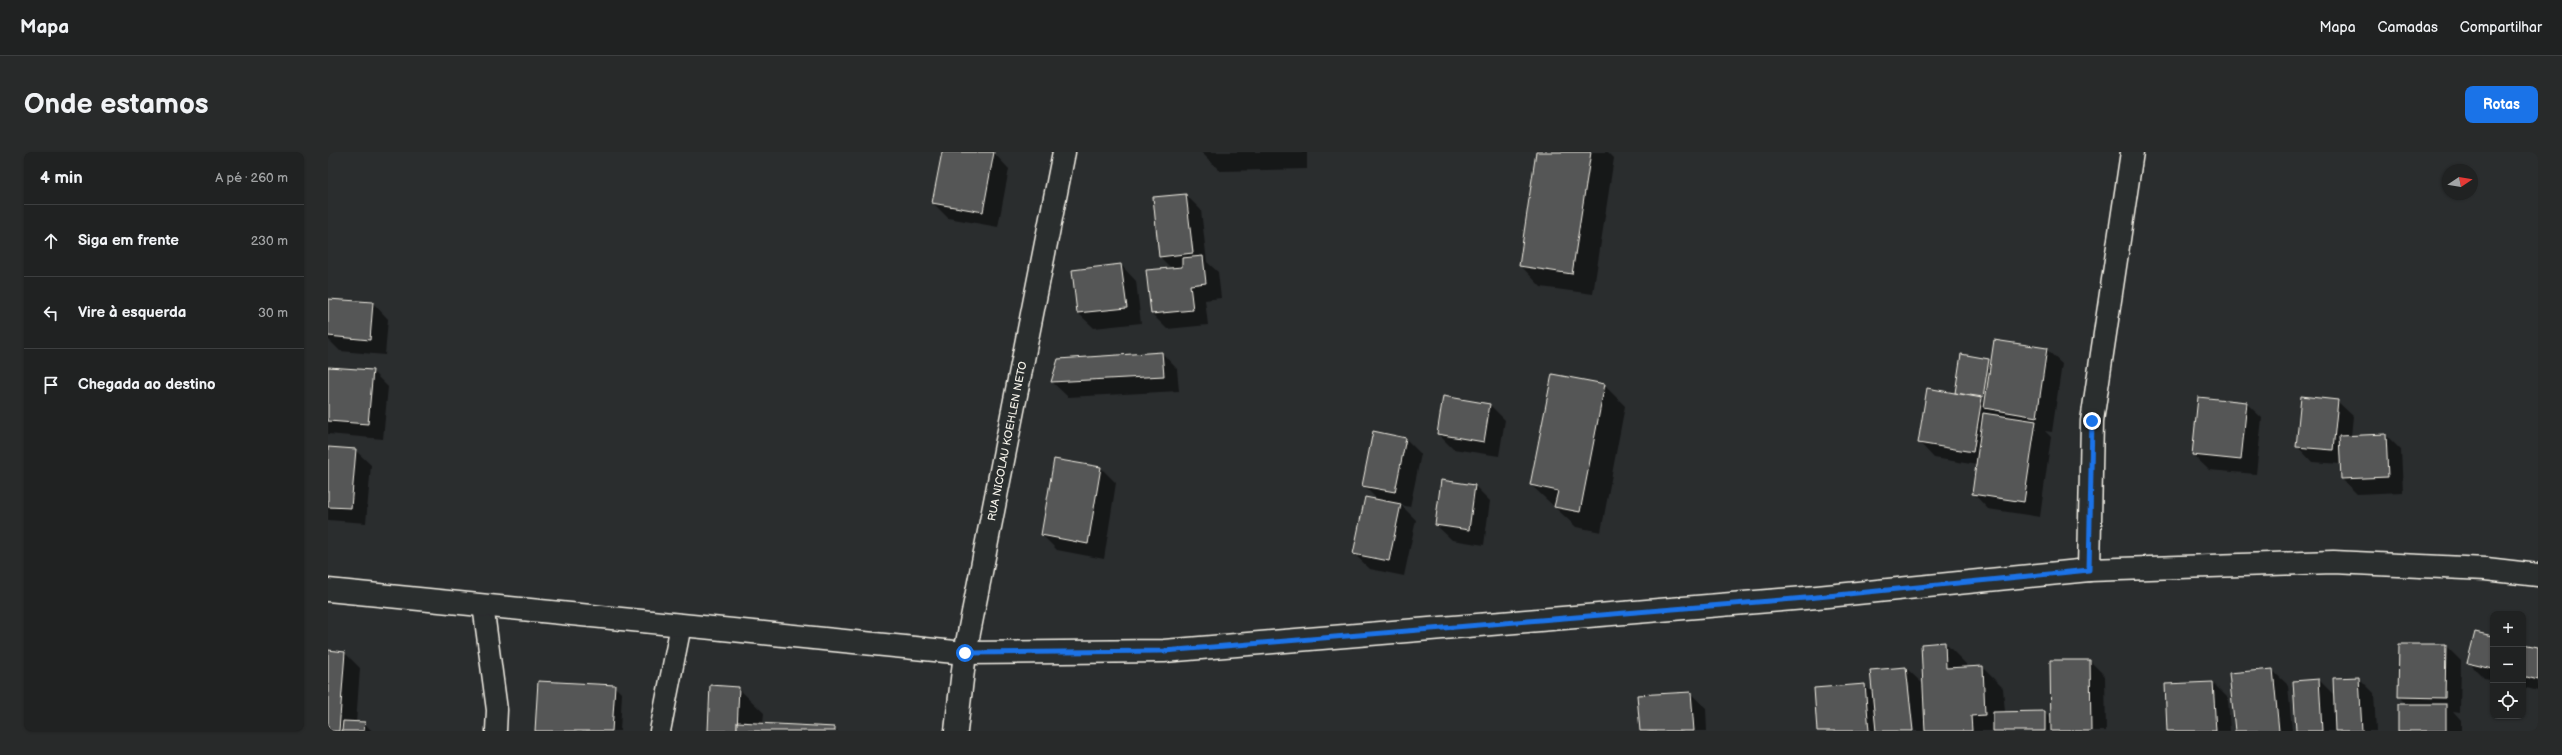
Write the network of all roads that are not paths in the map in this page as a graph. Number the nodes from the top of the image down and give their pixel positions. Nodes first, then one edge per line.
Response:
1 (1064, 152) edge
2 (2132, 152) edge
3 (2089, 570) junction
4 (2538, 575) edge
5 (328, 590) edge
6 (483, 605) junction
7 (681, 625) junction
8 (965, 653) junction
9 (496, 731) edge
10 (660, 731) edge
11 (956, 731) edge

1 - 8 main road, RUA NICOLAU KOEHLEN NETO
2 - 3 main road
3 - 4 main road
3 - 8 main road
5 - 6 main road
6 - 7 main road
6 - 9 lane
7 - 8 main road
7 - 10 lane
8 - 11 main road, RUA NICOLAU KOEHLEN NETO

